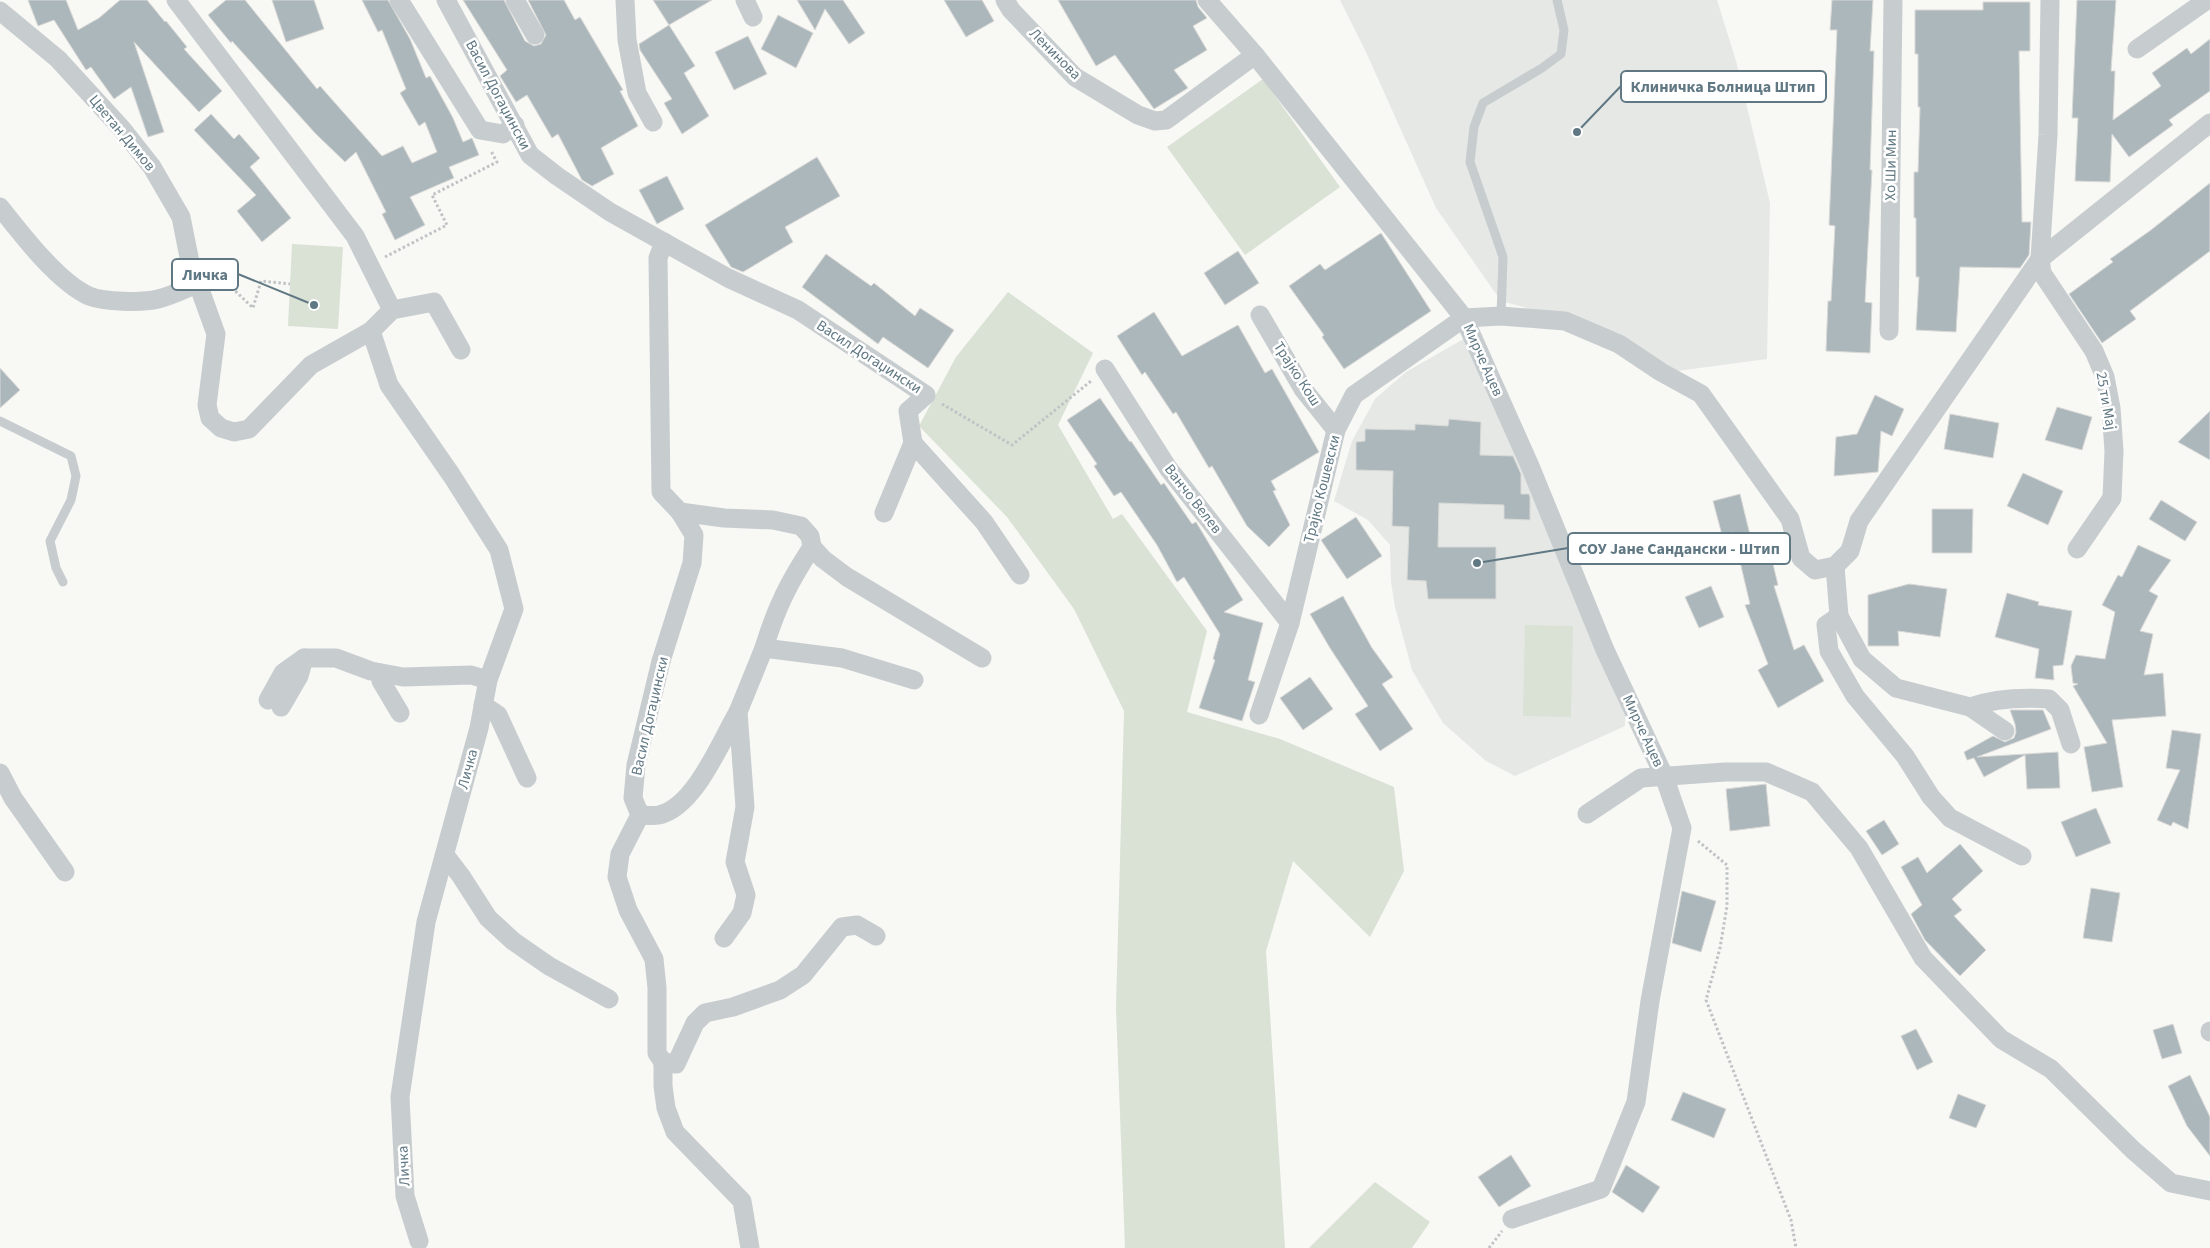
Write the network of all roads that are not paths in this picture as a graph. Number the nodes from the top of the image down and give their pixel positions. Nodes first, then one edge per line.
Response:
1 (176, 0) edge
2 (400, 0) edge
3 (446, 0) edge
4 (515, 0) edge
5 (625, 0) edge
6 (745, 0) edge
7 (1005, 0) edge
8 (1207, 0) edge
9 (1557, 0) edge
10 (1893, 0) edge
11 (2050, 0) edge
12 (2207, 0) edge
13 (0, 11) edge
14 (753, 17) dead end
15 (535, 35) dead end
16 (2137, 49) dead end
17 (1255, 55) junction
18 (653, 122) dead end
19 (2210, 123) edge
20 (515, 125) junction
21 (0, 207) edge
22 (664, 242) junction
23 (2040, 259) junction
24 (197, 284) junction
25 (392, 310) junction
26 (1260, 315) dead end
27 (1501, 316) junction
28 (1464, 318) junction
29 (371, 331) junction
30 (1889, 331) dead end
31 (461, 350) dead end
32 (1105, 369) road end
33 (0, 421) edge
34 (1336, 430) junction
35 (913, 443) junction
36 (680, 512) junction
37 (884, 513) dead end
38 (812, 547) junction
39 (2077, 549) dead end
40 (1835, 566) junction
41 (1020, 575) dead end
42 (63, 582) dead end
43 (1839, 616) junction
44 (1290, 623) junction
45 (764, 648) junction
46 (982, 658) dead end
47 (380, 673) junction
48 (488, 680) junction
49 (914, 680) dead end
50 (275, 704) dead end
51 (484, 705) junction
52 (1970, 707) junction
53 (738, 712) junction
54 (400, 713) dead end
55 (1259, 715) dead end
56 (2005, 730) dead end
57 (2071, 744) dead end
58 (0, 773) edge
59 (1664, 776) junction
60 (527, 778) dead end
61 (640, 814) junction
62 (1587, 814) dead end
63 (445, 855) junction
64 (2022, 856) dead end
65 (65, 872) dead end
66 (876, 936) dead end
67 (724, 938) dead end
68 (609, 999) dead end
69 (662, 1062) junction
70 (2210, 1191) edge
71 (1512, 1219) dead end
72 (419, 1241) dead end
73 (750, 1248) edge

1 - 25 street
2 - 20 street
3 - 20 street, Васил Догаџински
4 - 15 street
5 - 18 street
6 - 14 street
7 - 17 street, Ленинова
8 - 17 street, Мирче Ацев
9 - 27 lane
10 - 30 street, Хо Ши Мин
11 - 23 street, 25 ти Мај
12 - 16 street
13 - 24 street, Цветан Димов
17 - 28 street, Мирче Ацев
19 - 23 street
20 - 22 street, Васил Догаџински
21 - 24 street
22 - 35 street, Васил Догаџински
22 - 36 street, Васил Догаџински
23 - 39 street, 25 ти Мај
23 - 40 street
24 - 29 street, Цветан Димов
25 - 29 street
25 - 31 street
26 - 34 street, Трајко Кош
27 - 28 street
27 - 40 street
28 - 34 street, Трајко Кошевски
28 - 59 street, Мирче Ацев
29 - 48 street, Личка
32 - 44 street, Ванчо Велев
33 - 42 lane
34 - 44 street, Трајко Кошевски
35 - 37 street
35 - 41 street
36 - 38 street
36 - 61 street, Васил Догаџински
38 - 45 street
38 - 46 street
40 - 43 street
43 - 52 street
43 - 64 street
44 - 55 street, Трајко Кошевски
45 - 49 street
45 - 53 street
47 - 48 street
47 - 50 street
47 - 54 street
48 - 51 street, Личка
51 - 60 street
51 - 63 street, Личка
52 - 56 street
52 - 57 street
53 - 61 street
53 - 67 street
58 - 65 street
59 - 62 street
59 - 70 street
59 - 71 street, Мирче Ацев
61 - 69 street
63 - 68 street
63 - 72 street, Личка
66 - 69 street
69 - 73 street

